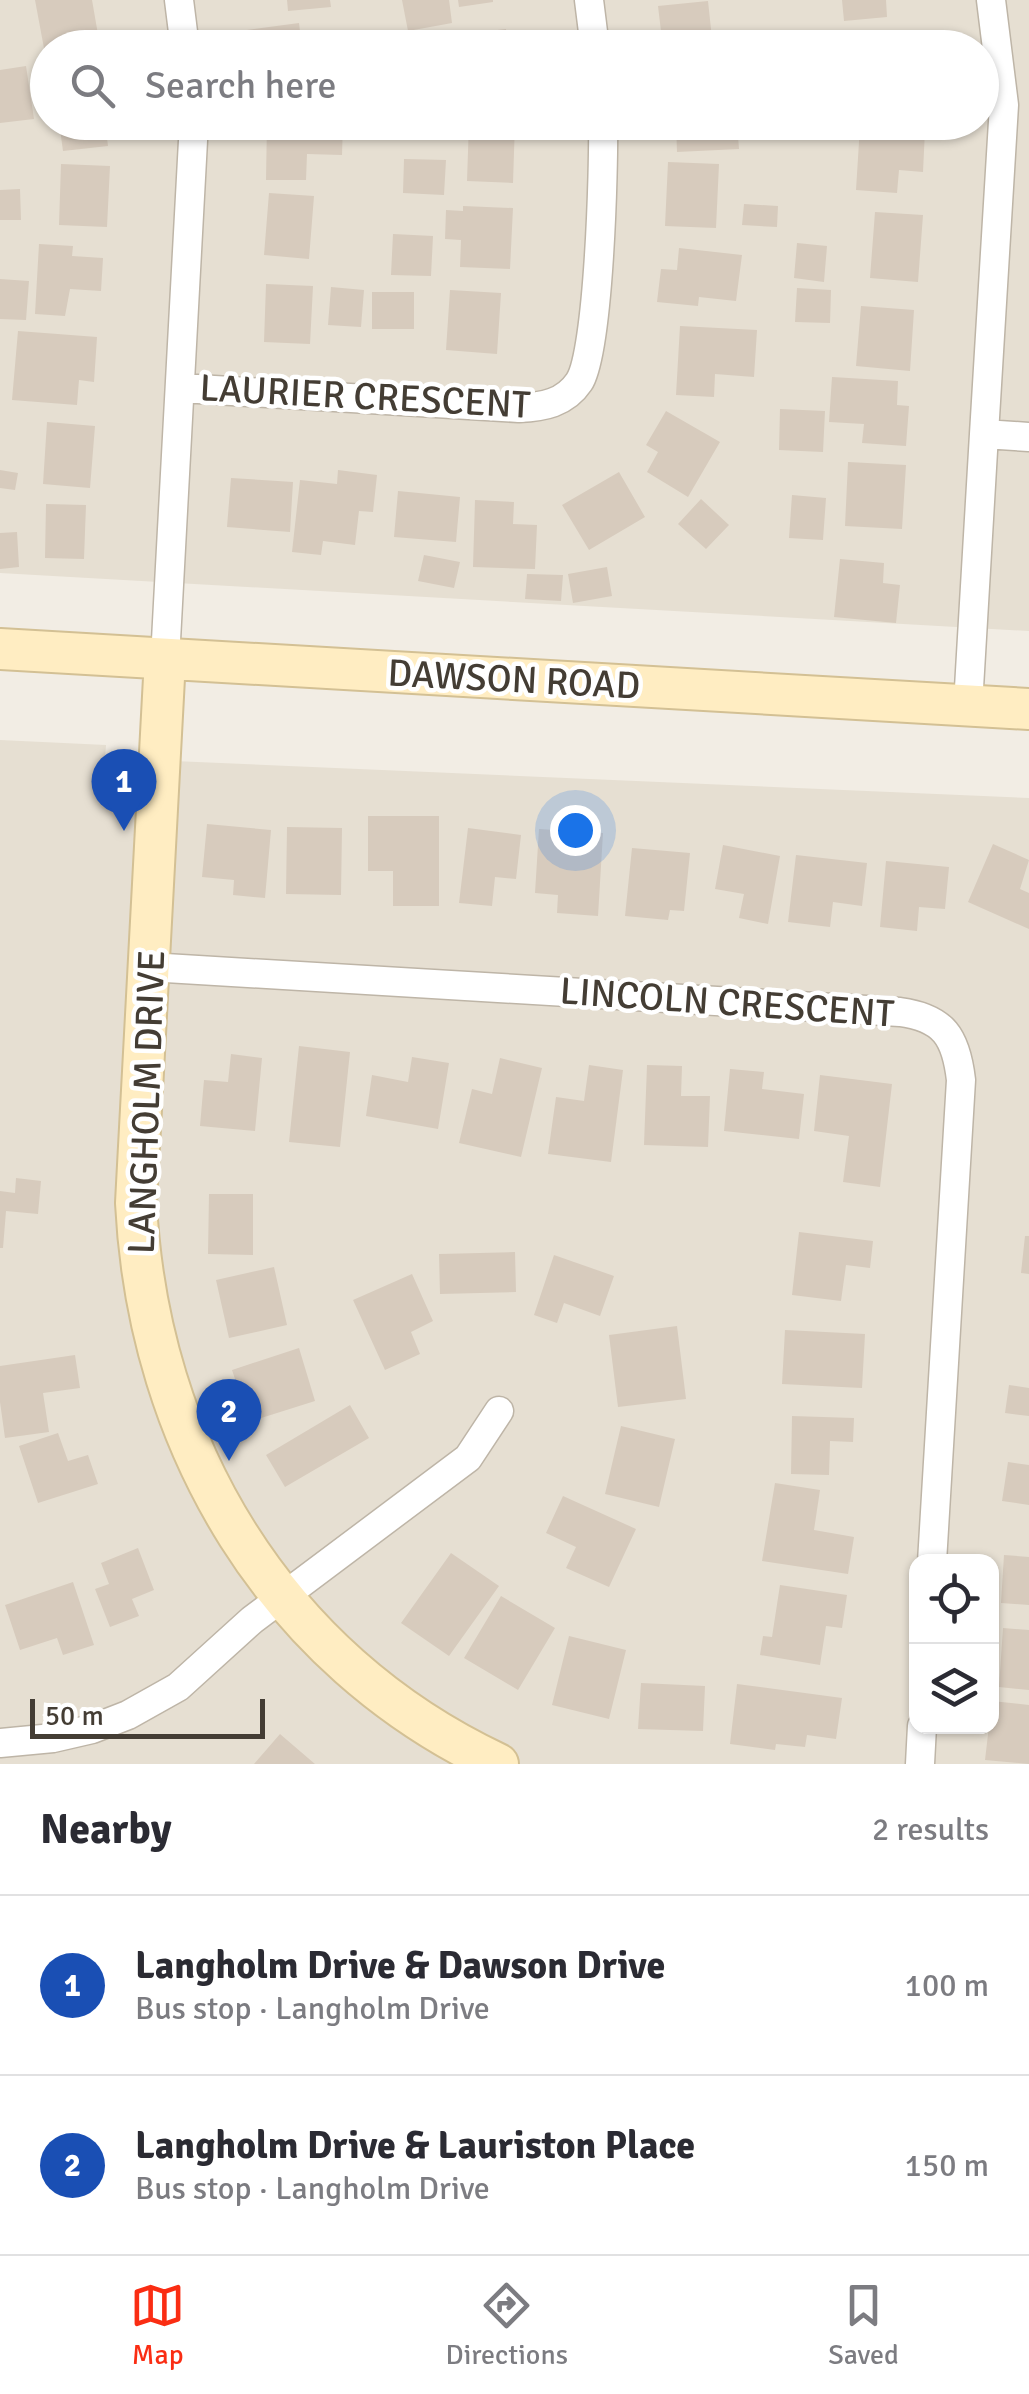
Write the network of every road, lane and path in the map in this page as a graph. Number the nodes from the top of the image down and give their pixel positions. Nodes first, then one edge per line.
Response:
1 (179, 0) edge
2 (589, 0) edge
3 (991, 0) edge
4 (183, 30) edge
5 (593, 30) edge
6 (995, 30) edge
7 (999, 64) edge
8 (193, 140) edge
9 (602, 140) edge
10 (181, 388) junction
11 (984, 434) junction
12 (1029, 437) edge
13 (0, 649) edge
14 (165, 659) junction
15 (968, 705) junction
16 (1029, 708) edge
17 (149, 968) junction
18 (499, 1410) dead end
19 (932, 1554) edge
20 (284, 1598) junction
21 (922, 1734) edge
22 (0, 1744) edge
23 (498, 1764) edge
24 (920, 1764) edge

1 - 4 street
2 - 5 street
3 - 6 street
7 - 11 street
8 - 10 street
9 - 10 street, LAURIER CRESCENT
10 - 14 street
11 - 12 street
11 - 15 street
13 - 14 street, DAWSON ROAD
14 - 15 street, DAWSON ROAD
14 - 17 street, LANGHOLM DRIVE
15 - 16 street, DAWSON ROAD
17 - 19 street, LINCOLN CRESCENT
17 - 20 street, LANGHOLM DRIVE
18 - 20 street
20 - 22 street
20 - 23 street, LANGHOLM DRIVE
21 - 24 street

